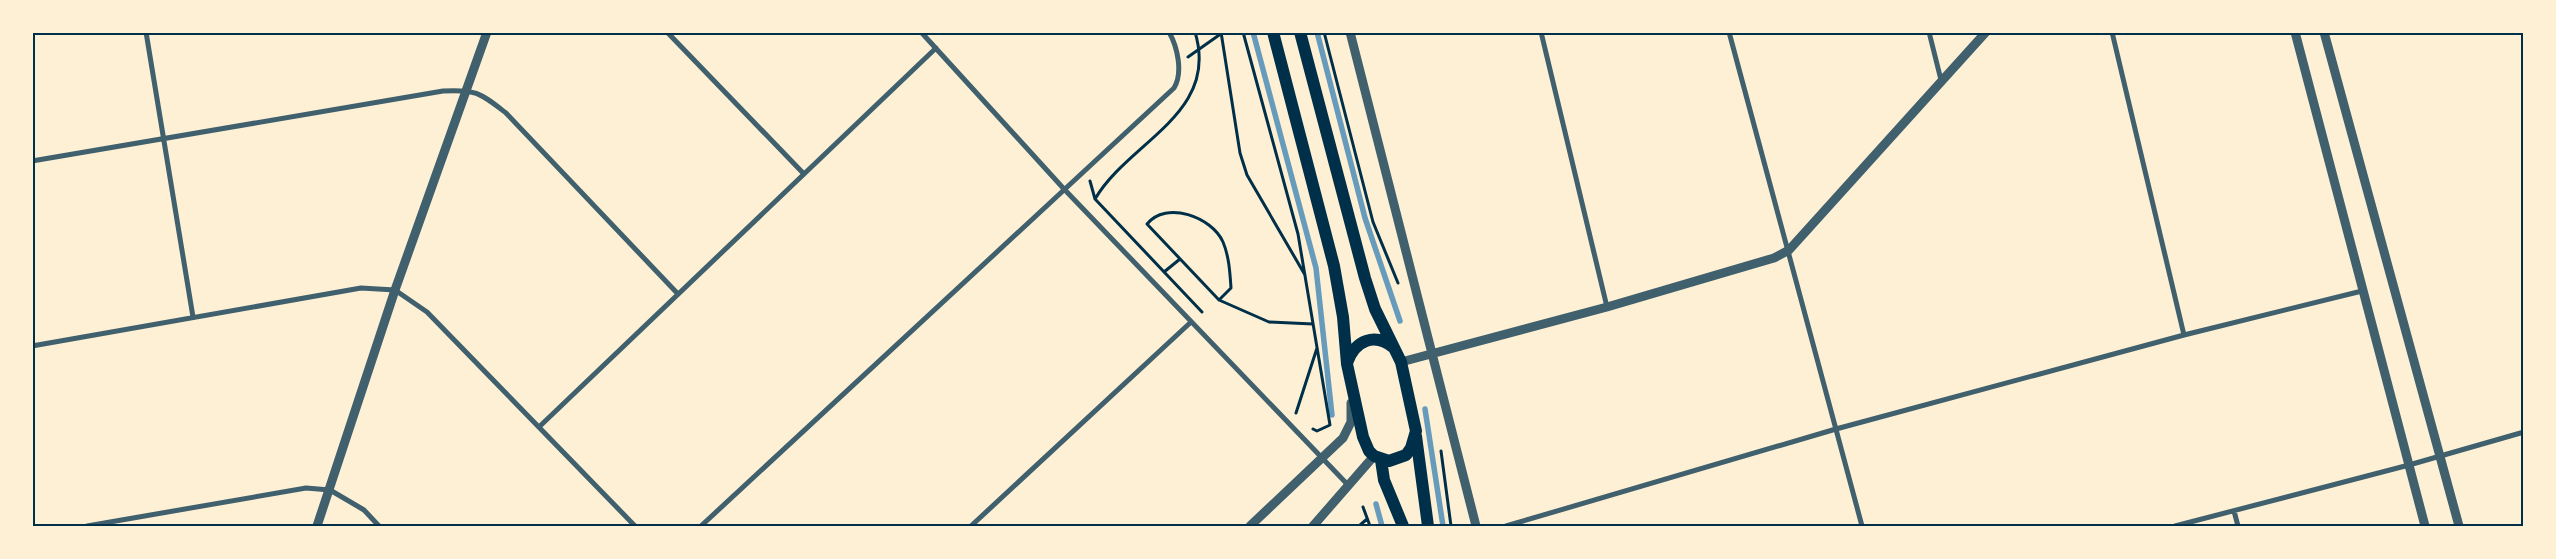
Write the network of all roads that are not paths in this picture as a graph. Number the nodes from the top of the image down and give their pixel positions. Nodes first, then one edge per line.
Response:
1 (146, 32) edge
2 (487, 32) edge
3 (667, 32) edge
4 (922, 32) edge
5 (1169, 32) edge
6 (1273, 32) edge
7 (1300, 32) edge
8 (1350, 32) edge
9 (1540, 32) edge
10 (1729, 32) edge
11 (1929, 32) edge
12 (1986, 32) edge
13 (2112, 32) edge
14 (2295, 32) edge
15 (2324, 32) edge
16 (936, 48) junction
17 (1941, 80) junction
18 (468, 90) junction
19 (163, 138) junction
20 (32, 161) edge
21 (804, 174) junction
22 (1064, 189) junction
23 (1789, 250) junction
24 (395, 290) junction
25 (2362, 291) junction
26 (678, 294) junction
27 (1607, 307) junction
28 (193, 317) junction
29 (1191, 322) junction
30 (2184, 334) junction
31 (32, 346) edge
32 (1432, 352) junction
33 (1399, 356) junction
34 (1347, 364) junction
35 (1351, 390) junction
36 (538, 427) junction
37 (1836, 429) junction
38 (1416, 431) junction
39 (2524, 432) edge
40 (2441, 457) junction
41 (1377, 458) junction
42 (1323, 459) junction
43 (2409, 466) junction
44 (1349, 486) junction
45 (330, 490) junction
46 (2234, 511) junction
47 (87, 526) edge
48 (317, 526) edge
49 (379, 526) edge
50 (635, 526) edge
51 (701, 526) edge
52 (971, 526) edge
53 (1250, 526) edge
54 (1312, 526) edge
55 (1403, 526) edge
56 (1428, 526) edge
57 (1476, 526) edge
58 (1506, 526) edge
59 (1862, 526) edge
60 (2174, 526) edge
61 (2238, 526) edge
62 (2425, 526) edge
63 (2459, 526) edge

1 - 19 street
2 - 18 street
3 - 21 street
4 - 16 street
5 - 22 street
6 - 34 main road
7 - 33 main road
8 - 32 street
9 - 27 street
10 - 23 street
11 - 17 street
12 - 17 street
13 - 30 street
14 - 25 street
15 - 40 street
16 - 21 street
16 - 22 street
17 - 23 street
18 - 19 street
18 - 24 street
18 - 26 street
19 - 20 street
19 - 28 street
21 - 26 street
22 - 29 street
22 - 51 street
23 - 27 street
23 - 37 street
24 - 28 street
24 - 36 street
24 - 45 street
25 - 30 street
25 - 43 street
26 - 36 street
27 - 32 street
28 - 31 street
29 - 42 street
29 - 52 street
30 - 37 street
32 - 33 street
32 - 57 street
33 - 34 main road
33 - 38 main road
34 - 35 main road
35 - 41 main road
35 - 42 street
36 - 50 street
37 - 58 street
37 - 59 street
38 - 41 main road
38 - 56 main road
39 - 40 street
40 - 43 street
40 - 63 street
41 - 44 street
41 - 55 main road
42 - 44 street
42 - 53 street
43 - 46 street
43 - 62 street
44 - 54 street
45 - 47 street
45 - 48 street
45 - 49 street
46 - 60 street
46 - 61 street

